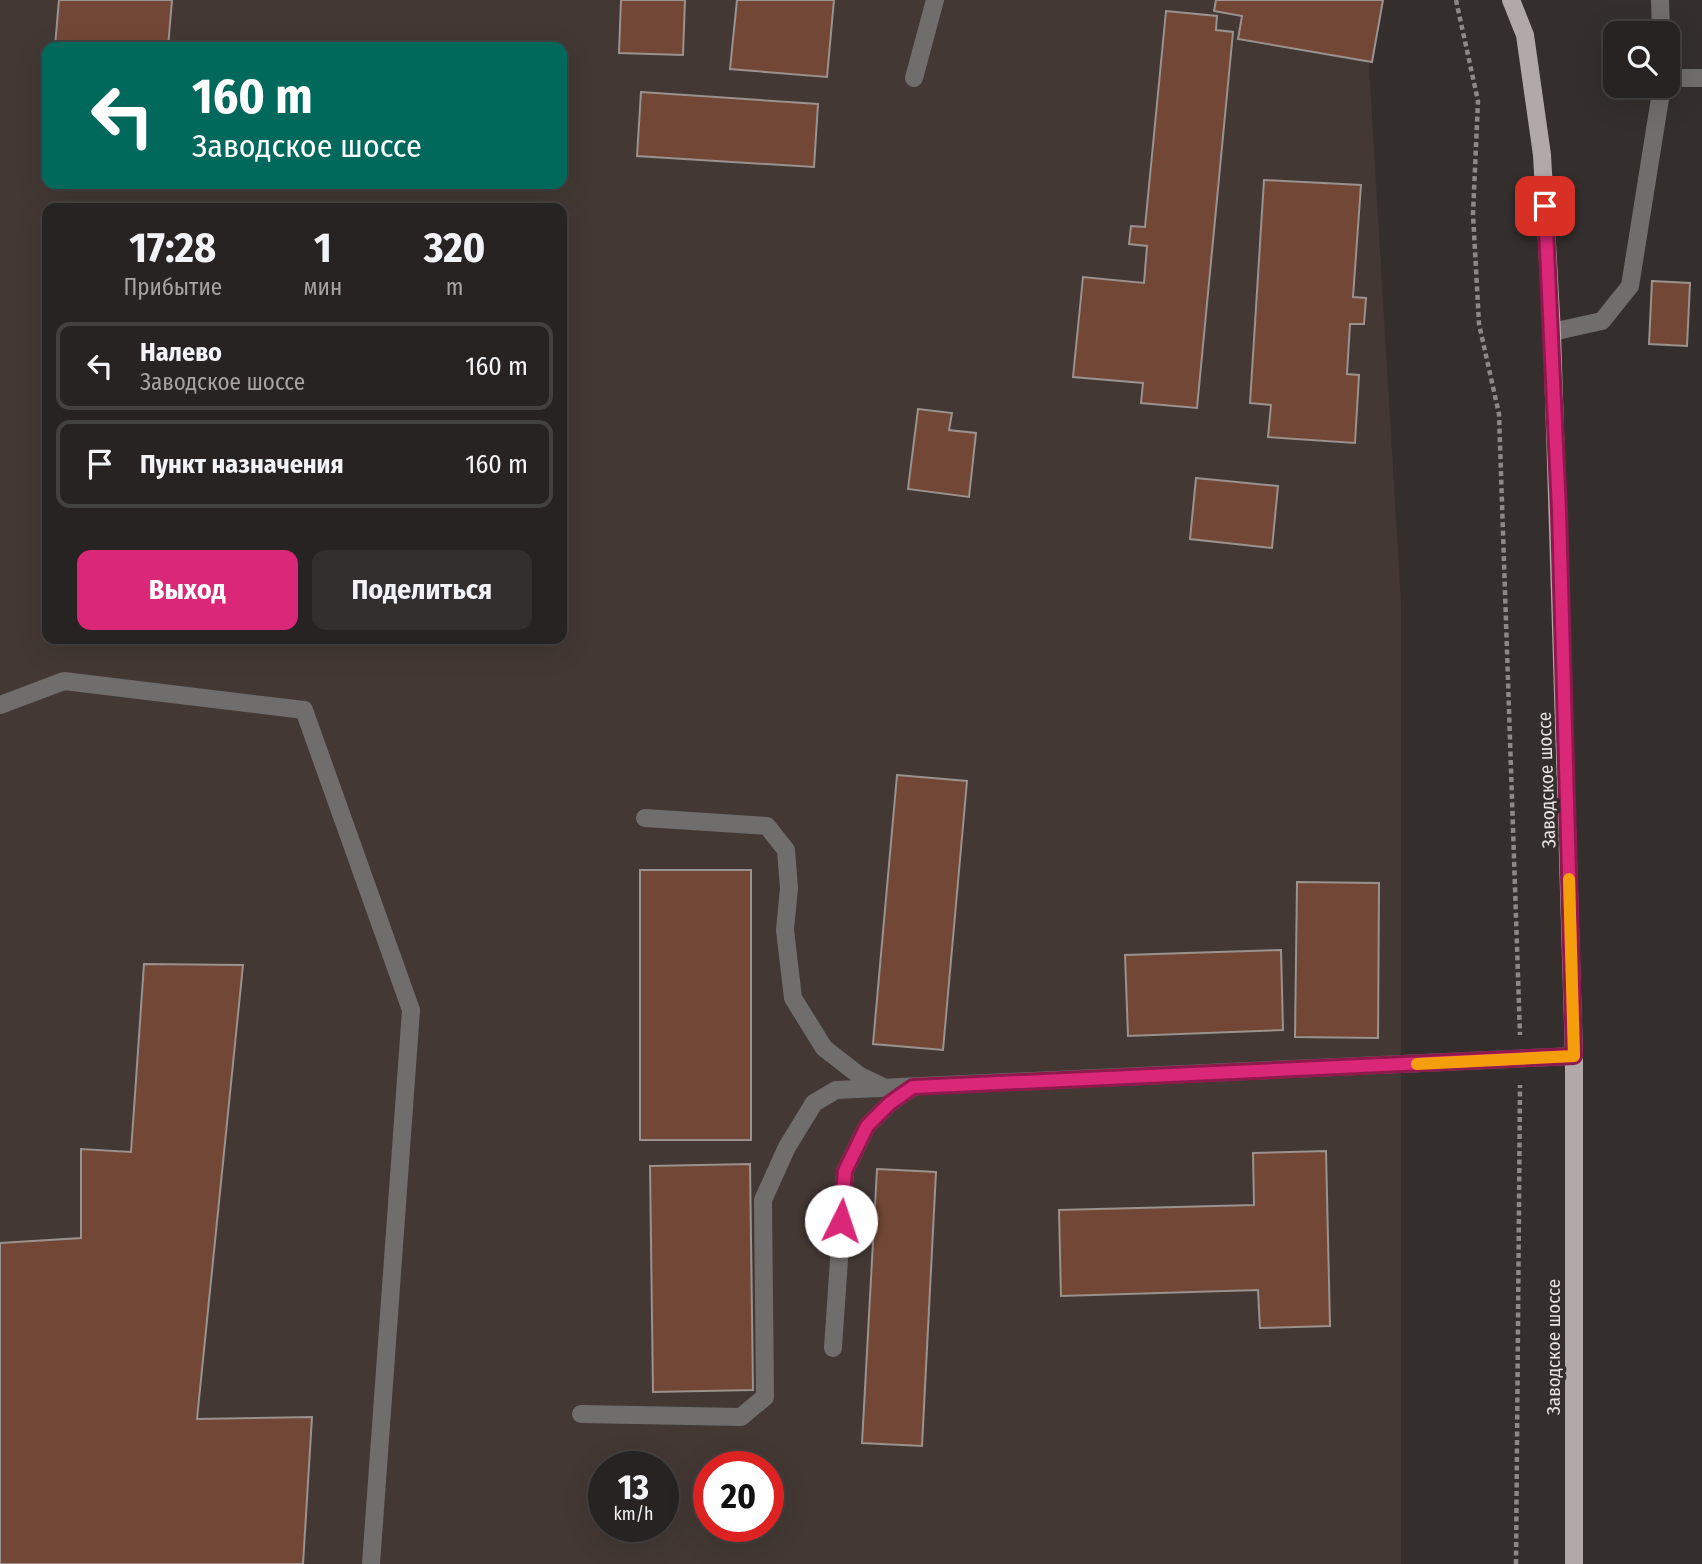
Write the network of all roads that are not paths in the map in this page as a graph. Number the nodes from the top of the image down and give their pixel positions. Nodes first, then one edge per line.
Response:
1 (935, 0) edge
2 (1511, 0) edge
3 (1660, 0) edge
4 (1661, 21) edge
5 (914, 78) dead end
6 (1680, 78) edge
7 (1702, 78) edge
8 (1660, 98) edge
9 (1552, 332) junction
10 (0, 705) edge
11 (645, 818) dead end
12 (1574, 1056) junction
13 (913, 1087) junction
14 (887, 1088) junction
15 (833, 1348) dead end
16 (581, 1414) dead end
17 (371, 1564) edge
18 (1574, 1564) edge

1 - 5 lane
2 - 9 main road, Заводское шоссе
3 - 4 lane
6 - 7 lane
8 - 9 lane
9 - 12 main road, Заводское шоссе
10 - 17 lane
11 - 14 lane
12 - 13 lane
12 - 18 main road, Заводское шоссе
13 - 14 lane
13 - 15 lane
14 - 16 lane

